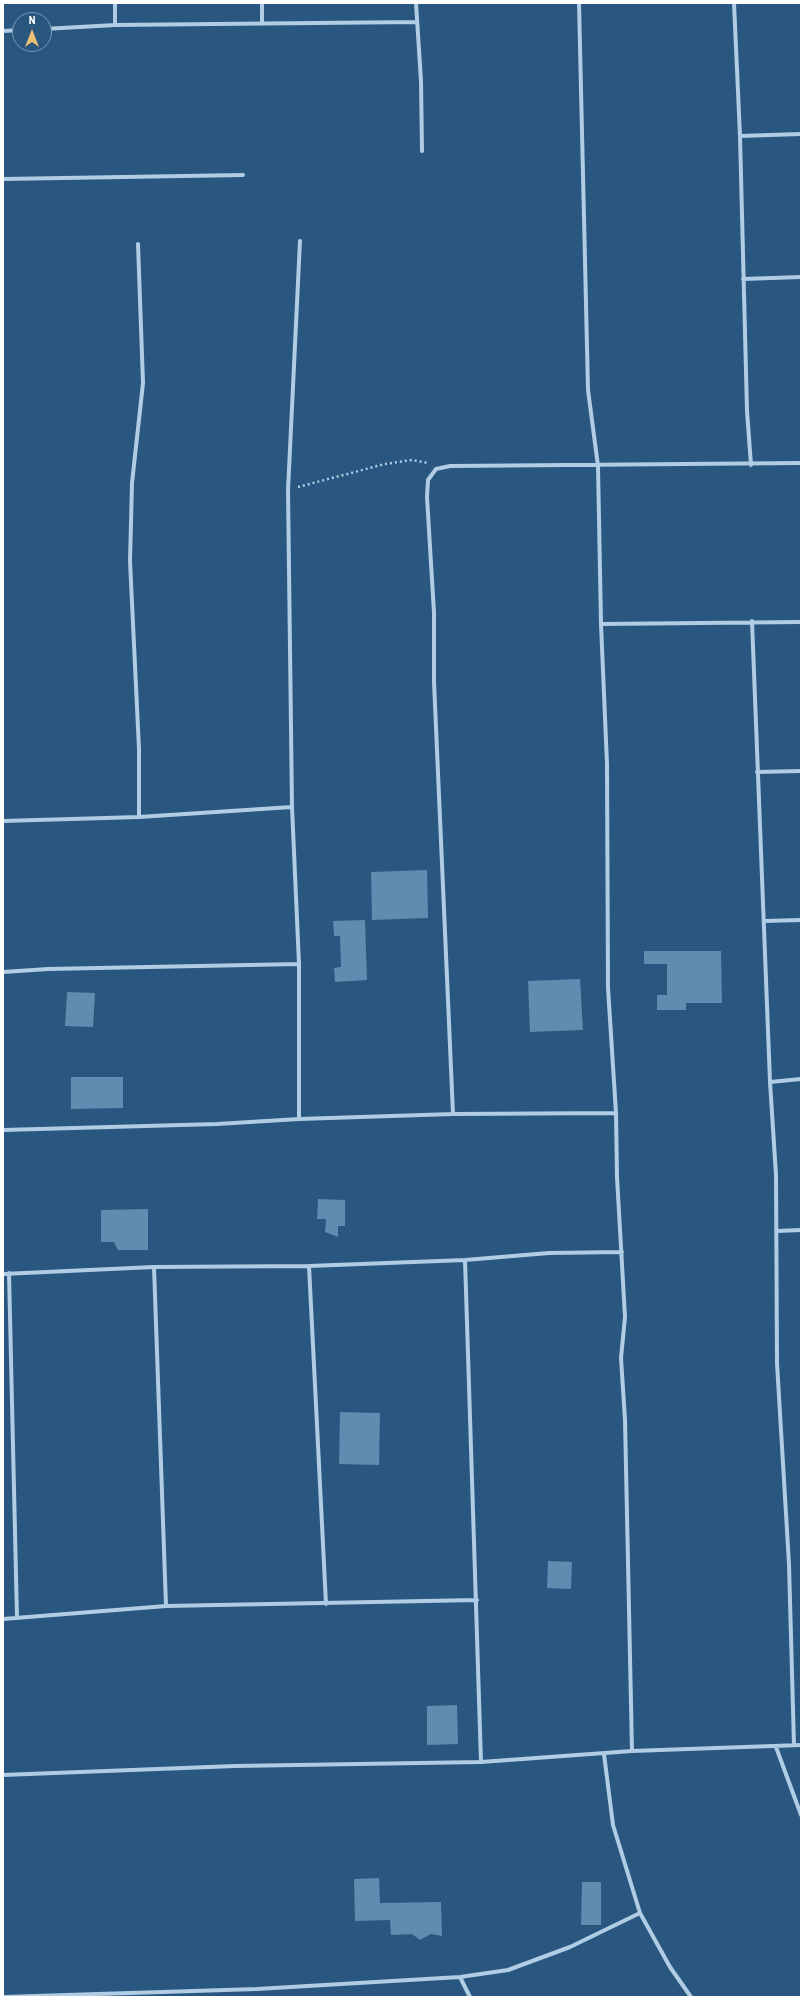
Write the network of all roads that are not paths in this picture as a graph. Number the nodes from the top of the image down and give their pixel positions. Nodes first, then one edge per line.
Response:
1 (115, 3) edge
2 (262, 3) edge
3 (416, 3) edge
4 (579, 3) edge
5 (734, 3) edge
6 (262, 22) junction
7 (416, 22) junction
8 (115, 25) junction
9 (52, 29) edge
10 (801, 134) edge
11 (740, 136) junction
12 (422, 151) dead end
13 (243, 175) dead end
14 (3, 179) edge
15 (300, 241) dead end
16 (138, 244) dead end
17 (801, 277) edge
18 (742, 279) junction
19 (801, 463) edge
20 (750, 465) junction
21 (598, 466) junction
22 (752, 622) junction
23 (801, 622) edge
24 (601, 624) junction
25 (801, 771) edge
26 (757, 772) junction
27 (292, 807) junction
28 (139, 817) junction
29 (3, 821) edge
30 (801, 920) edge
31 (764, 921) junction
32 (299, 964) junction
33 (3, 972) edge
34 (801, 1079) edge
35 (770, 1082) junction
36 (616, 1113) junction
37 (453, 1114) junction
38 (299, 1119) junction
39 (3, 1130) edge
40 (801, 1230) edge
41 (777, 1231) junction
42 (622, 1252) junction
43 (466, 1260) junction
44 (309, 1266) junction
45 (154, 1267) junction
46 (9, 1273) junction
47 (3, 1274) edge
48 (477, 1600) junction
49 (326, 1604) junction
50 (166, 1606) junction
51 (17, 1618) junction
52 (3, 1619) edge
53 (801, 1745) edge
54 (794, 1746) junction
55 (776, 1747) junction
56 (632, 1751) junction
57 (604, 1754) junction
58 (481, 1762) junction
59 (3, 1775) edge
60 (801, 1815) edge
61 (640, 1913) junction
62 (460, 1977) junction
63 (3, 1996) edge
64 (470, 1997) edge
65 (691, 1997) edge

1 - 8 street
2 - 6 street
3 - 7 street
4 - 21 street
5 - 11 street
6 - 7 street
6 - 8 street
7 - 12 street
8 - 9 street
10 - 11 street
11 - 18 street
13 - 14 street
15 - 27 street
16 - 28 street
17 - 18 street
18 - 20 street
19 - 20 street
20 - 21 street
21 - 24 street
21 - 37 street
22 - 23 street
22 - 24 street
22 - 26 street
24 - 36 street
25 - 26 street
26 - 31 street
27 - 28 street
27 - 32 street
28 - 29 street
30 - 31 street
31 - 35 street
32 - 33 street
32 - 38 street
34 - 35 street
35 - 41 street
36 - 37 street
36 - 42 street
37 - 38 street
38 - 39 street
40 - 41 street
41 - 54 street
42 - 43 street
42 - 56 street
43 - 44 street
43 - 48 street
44 - 45 street
44 - 49 street
45 - 46 street
45 - 50 street
46 - 47 street
46 - 51 street
48 - 49 street
48 - 58 street
49 - 50 street
50 - 51 street
51 - 52 street
53 - 54 street
54 - 55 street
55 - 56 street
55 - 60 street
56 - 57 street
57 - 58 street
57 - 61 street
58 - 59 street
61 - 62 street
61 - 65 street
62 - 63 street
62 - 64 street

